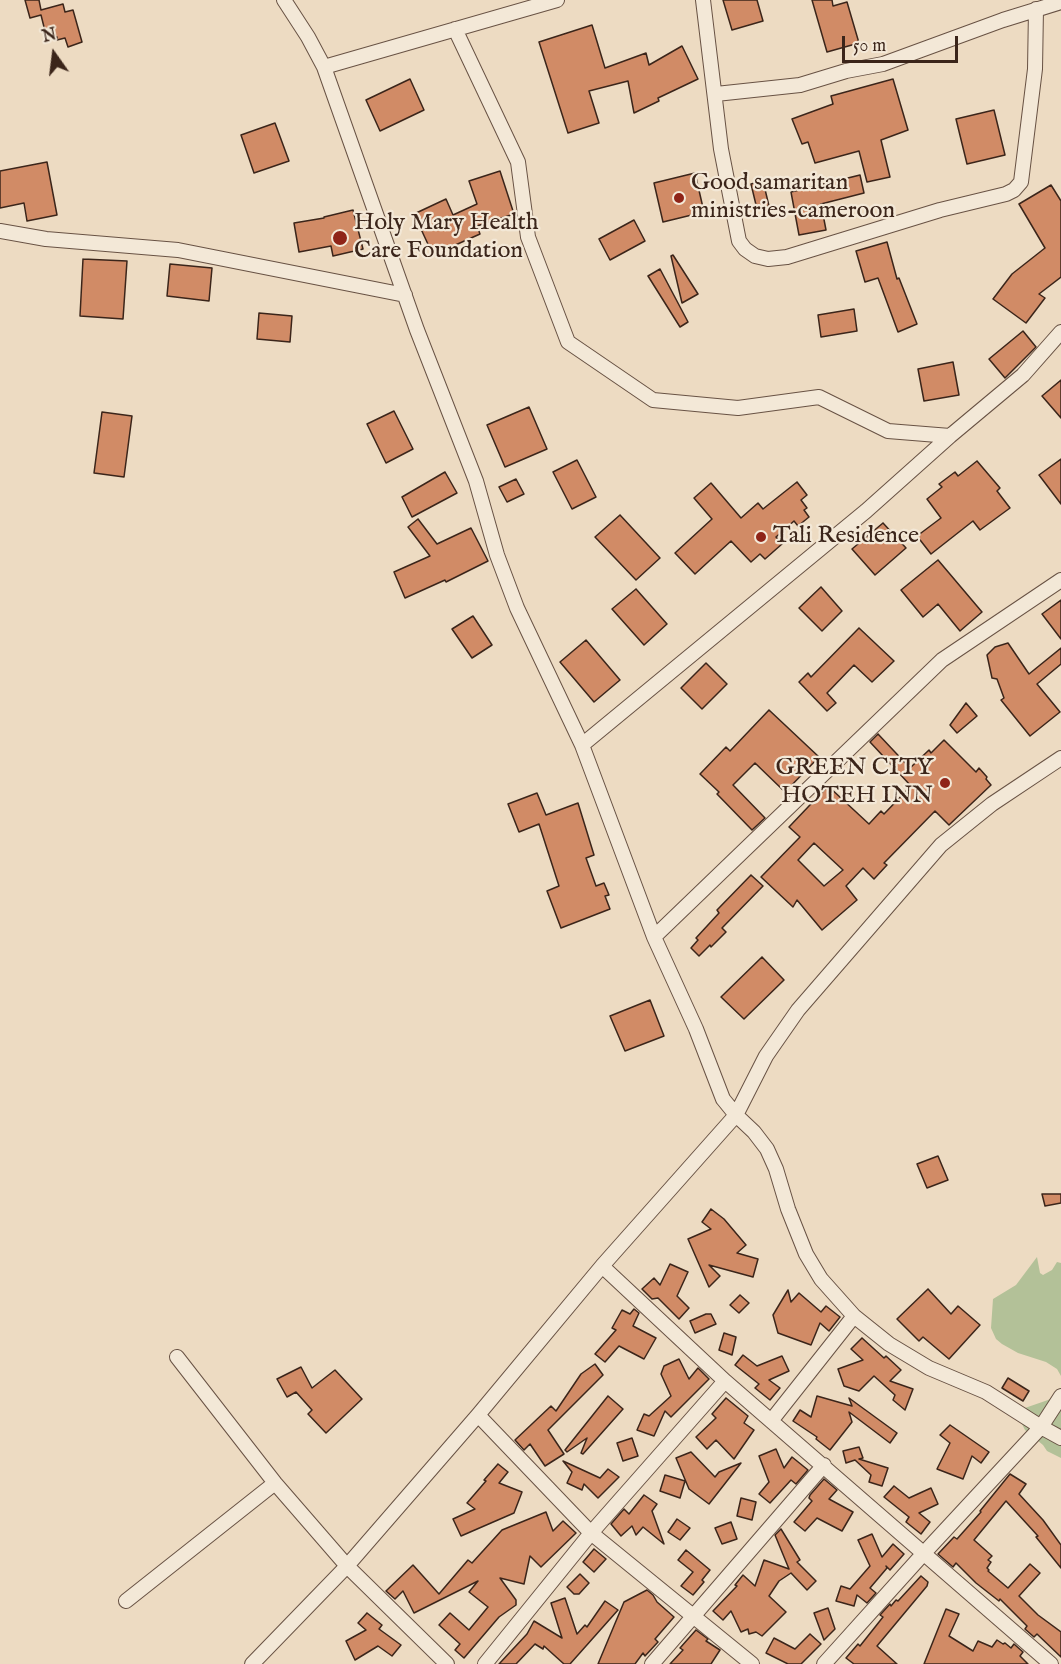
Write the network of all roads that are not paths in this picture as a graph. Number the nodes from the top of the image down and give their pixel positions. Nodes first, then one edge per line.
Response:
1 (284, 0) edge
2 (557, 0) edge
3 (703, 0) edge
4 (1061, 2) edge
5 (1036, 9) junction
6 (455, 28) junction
7 (324, 67) junction
8 (716, 94) junction
9 (0, 231) edge
10 (405, 295) junction
11 (1061, 332) edge
12 (950, 436) junction
13 (1061, 580) edge
14 (582, 745) junction
15 (1061, 758) edge
16 (654, 937) junction
17 (736, 1115) junction
18 (602, 1266) junction
19 (854, 1316) junction
20 (177, 1357) dead end
21 (725, 1381) junction
22 (1061, 1396) edge
23 (478, 1415) junction
24 (771, 1421) junction
25 (1041, 1427) junction
26 (1061, 1438) edge
27 (824, 1465) junction
28 (274, 1483) junction
29 (591, 1533) junction
30 (924, 1553) junction
31 (347, 1566) junction
32 (126, 1601) dead end
33 (695, 1616) junction
34 (252, 1664) edge
35 (447, 1664) edge
36 (485, 1664) edge
37 (652, 1664) edge
38 (752, 1664) edge
39 (824, 1664) edge
40 (1051, 1664) edge

1 - 7 street
2 - 6 street
3 - 8 street
4 - 5 street
5 - 8 street
5 - 8 street
6 - 7 street
6 - 12 street
7 - 10 street
9 - 10 street
10 - 14 street
11 - 12 street
12 - 14 street
13 - 16 street
14 - 16 street
15 - 17 street
16 - 17 street
17 - 18 street
17 - 19 street
18 - 21 street
18 - 23 street
19 - 24 street
19 - 25 street
20 - 28 street
21 - 24 street
21 - 29 street
22 - 25 street
23 - 29 street
23 - 31 street
24 - 27 street
25 - 26 street
25 - 30 street
27 - 30 street
27 - 33 street
28 - 31 street
28 - 32 street
29 - 33 street
29 - 36 street
30 - 39 street
30 - 40 street
31 - 34 street
31 - 35 street
33 - 37 street
33 - 38 street

